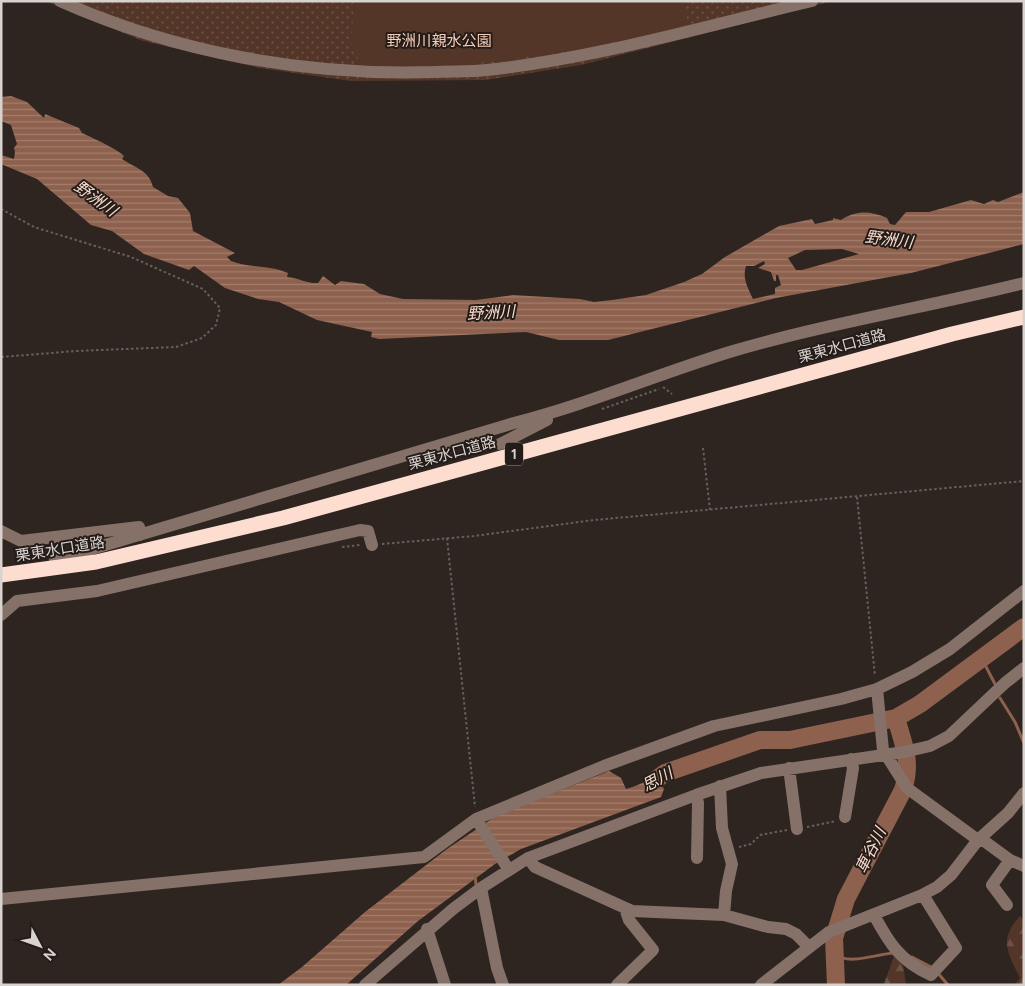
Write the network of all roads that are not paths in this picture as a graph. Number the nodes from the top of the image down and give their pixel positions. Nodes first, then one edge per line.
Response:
1 (60, 1) edge
2 (812, 1) edge
3 (1024, 282) edge
4 (1024, 317) edge
5 (565, 410) junction
6 (500, 444) dead end
7 (1, 531) edge
8 (140, 534) junction
9 (372, 545) road end
10 (145, 552) junction
11 (54, 560) dead end
12 (1, 575) edge
13 (1024, 591) edge
14 (1, 615) edge
15 (1024, 668) edge
16 (877, 691) junction
17 (885, 752) junction
18 (851, 759) junction
19 (789, 768) junction
20 (720, 786) junction
21 (1024, 793) edge
22 (696, 795) junction
23 (845, 817) dead end
24 (478, 821) junction
25 (797, 829) dead end
26 (979, 839) junction
27 (528, 858) junction
28 (697, 858) dead end
29 (1010, 860) junction
30 (1024, 866) edge
31 (507, 868) junction
32 (481, 888) junction
33 (923, 895) junction
34 (1, 899) edge
35 (1007, 905) dead end
36 (625, 908) junction
37 (874, 915) junction
38 (724, 916) junction
39 (427, 930) junction
40 (809, 947) junction
41 (365, 985) edge
42 (445, 985) edge
43 (503, 985) edge
44 (617, 985) edge
45 (761, 985) edge

1 - 2 street
3 - 5 street
4 - 10 highway, 栗東水口道路 / 1
5 - 6 street
5 - 8 street
7 - 8 street
8 - 10 street
8 - 11 street
9 - 14 street
10 - 12 highway, 栗東水口道路 / 1
13 - 16 street
15 - 17 street
16 - 17 street
16 - 24 street
17 - 18 street
17 - 26 street
18 - 19 street
18 - 23 street
19 - 20 street
19 - 25 street
20 - 22 street
20 - 38 street
21 - 26 street
22 - 27 street
22 - 28 street
24 - 31 street
24 - 34 street
26 - 29 street
26 - 33 street
27 - 31 street
27 - 36 street
29 - 30 street
29 - 35 street
31 - 32 street
32 - 39 street
32 - 43 street
33 - 37 street
33 - 37 street
36 - 38 street
36 - 44 street
37 - 40 street
38 - 40 street
39 - 41 street
39 - 42 street
40 - 45 street

